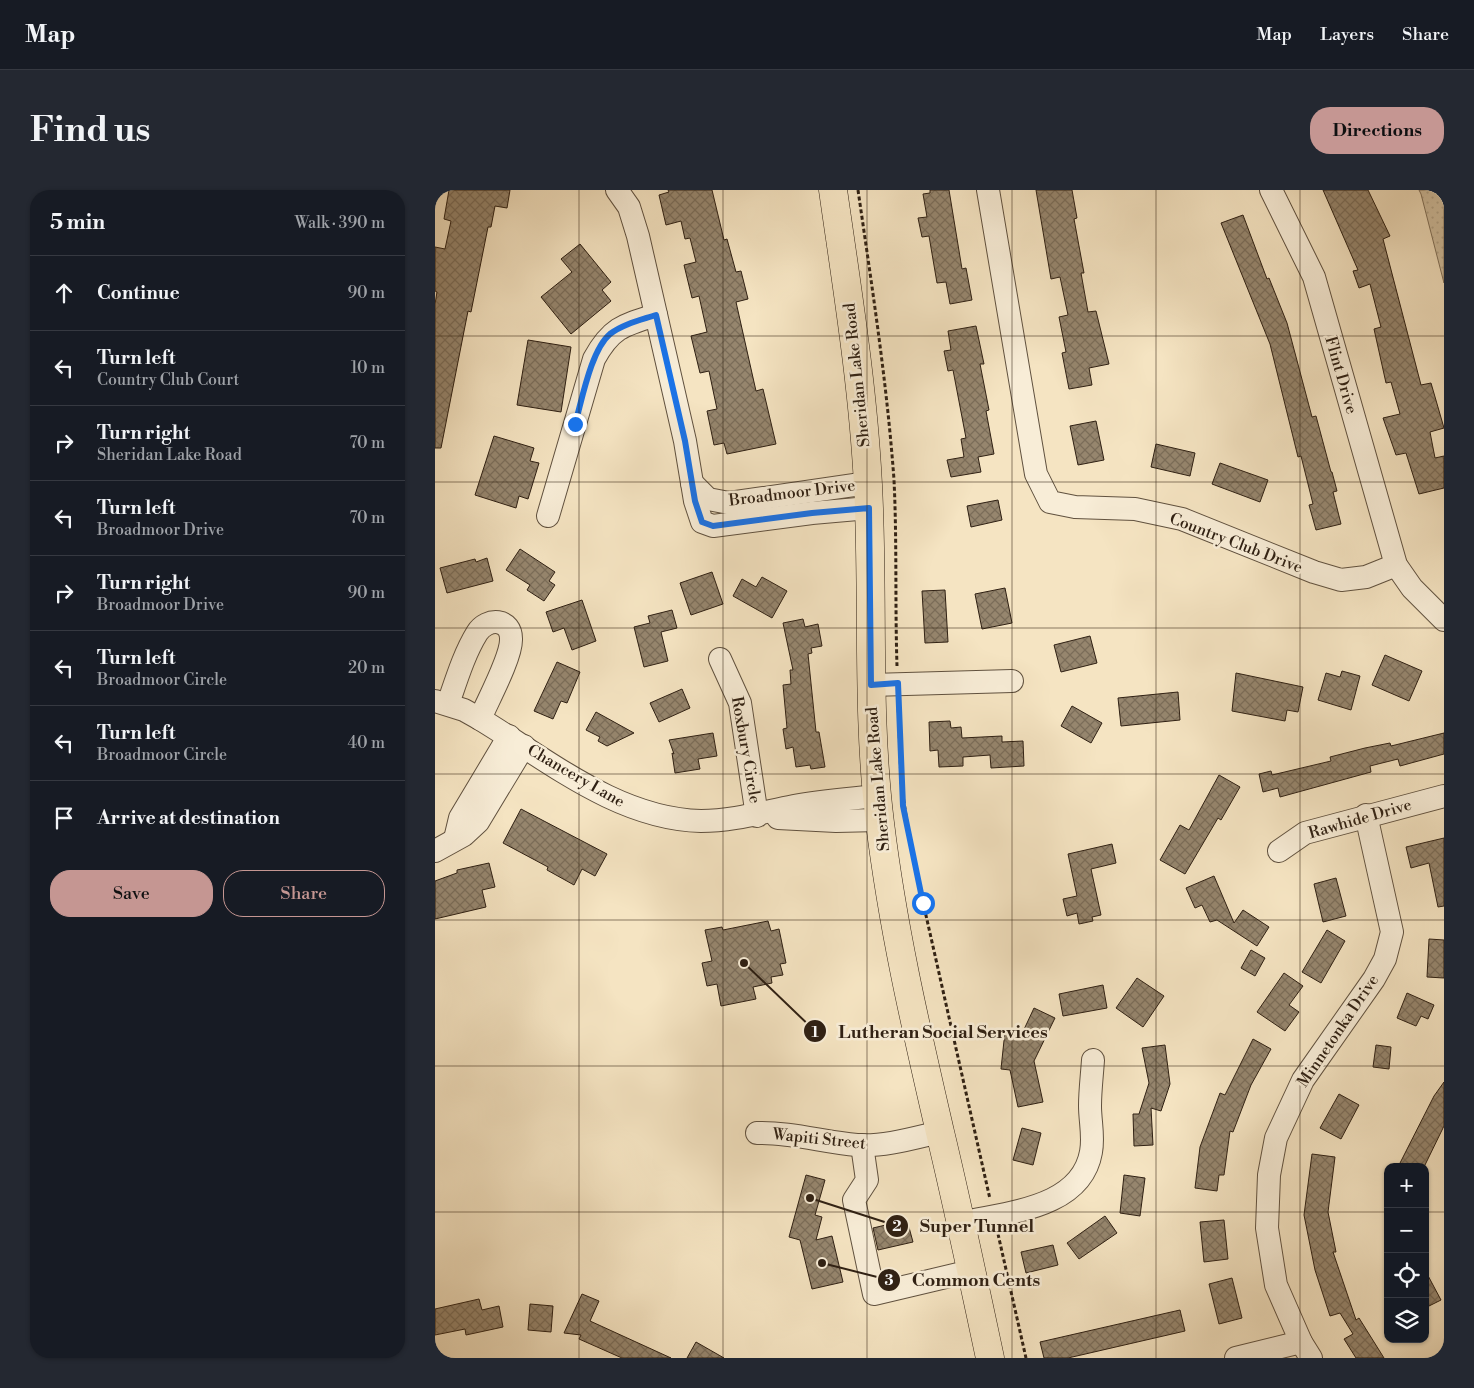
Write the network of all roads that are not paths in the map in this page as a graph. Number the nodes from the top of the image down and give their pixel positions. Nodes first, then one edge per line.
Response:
1 (617, 190) edge
2 (833, 190) edge
3 (988, 190) edge
4 (1271, 190) edge
5 (656, 315) junction
6 (868, 496) junction
7 (547, 516) dead end
8 (1396, 565) junction
9 (1444, 620) edge
10 (720, 658) dead end
11 (1012, 681) dead end
12 (871, 685) junction
13 (442, 702) edge
14 (480, 718) junction
15 (517, 741) junction
16 (1444, 796) edge
17 (878, 808) junction
18 (1366, 815) junction
19 (757, 816) junction
20 (435, 851) edge
21 (1279, 851) dead end
22 (1093, 1060) dead end
23 (941, 1132) junction
24 (757, 1134) dead end
25 (862, 1145) junction
26 (961, 1223) junction
27 (971, 1271) junction
28 (1306, 1350) edge
29 (990, 1358) edge
30 (1236, 1358) edge

1 - 5 street, Broadmoor Drive
2 - 6 main road, Sheridan Lake Road
3 - 8 street, Country Club Drive
4 - 8 street, Flint Drive
5 - 6 street, Broadmoor Drive
5 - 7 street
6 - 12 main road, Sheridan Lake Road
8 - 9 street
10 - 19 street, Roxbury Circle
11 - 12 street
12 - 17 main road, Sheridan Lake Road
13 - 14 street, Chancery Lane
13 - 14 street
14 - 15 street, Chancery Lane
15 - 19 street, Chancery Lane
15 - 20 street
16 - 18 street, Rawhide Drive
17 - 19 street, Chancery Lane
17 - 23 main road, Sheridan Lake Road
18 - 21 street, Rawhide Drive
18 - 28 street, Minnetonka Drive
22 - 26 street
23 - 25 street, Wapiti Street
23 - 26 main road, Sheridan Lake Road
24 - 25 street, Wapiti Street
25 - 27 street
26 - 27 main road, Sheridan Lake Road
27 - 29 main road, Sheridan Lake Road
28 - 30 street

